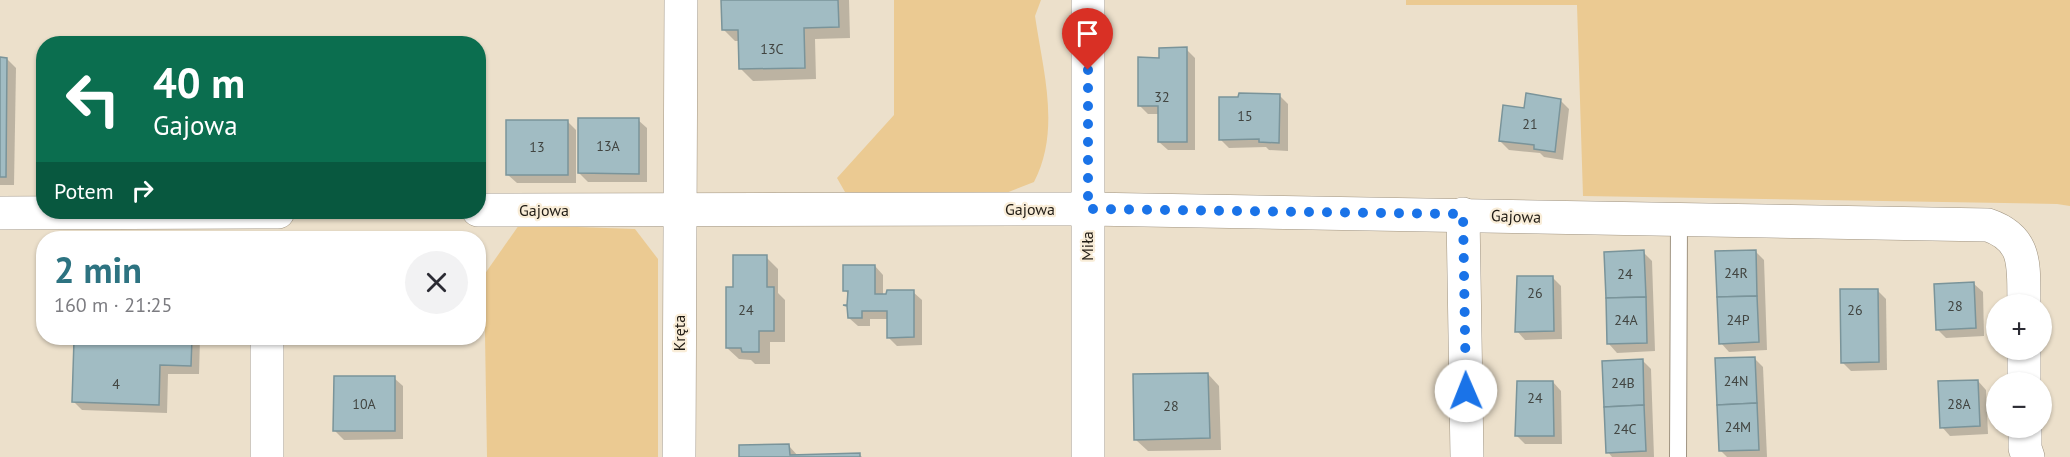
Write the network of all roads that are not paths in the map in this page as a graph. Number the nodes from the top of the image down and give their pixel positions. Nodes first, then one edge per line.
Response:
1 (681, 0) edge
2 (1088, 0) edge
3 (679, 209) junction
4 (1088, 209) junction
5 (486, 210) edge
6 (0, 213) edge
7 (36, 213) edge
8 (1463, 214) junction
9 (1679, 221) junction
10 (2024, 294) edge
11 (267, 345) edge
12 (2026, 438) edge
13 (267, 457) edge
14 (679, 457) edge
15 (1088, 457) edge
16 (1467, 457) edge
17 (1678, 457) edge
18 (2028, 457) edge

1 - 3 street, Kręta
2 - 4 street, Miła
3 - 4 street, Gajowa
3 - 5 street, Gajowa
3 - 14 street, Kręta
4 - 8 street, Gajowa
4 - 15 street, Miła
6 - 7 street
8 - 9 street, Gajowa
8 - 16 street
9 - 10 street, Gajowa
9 - 17 lane
11 - 13 street
12 - 18 street

